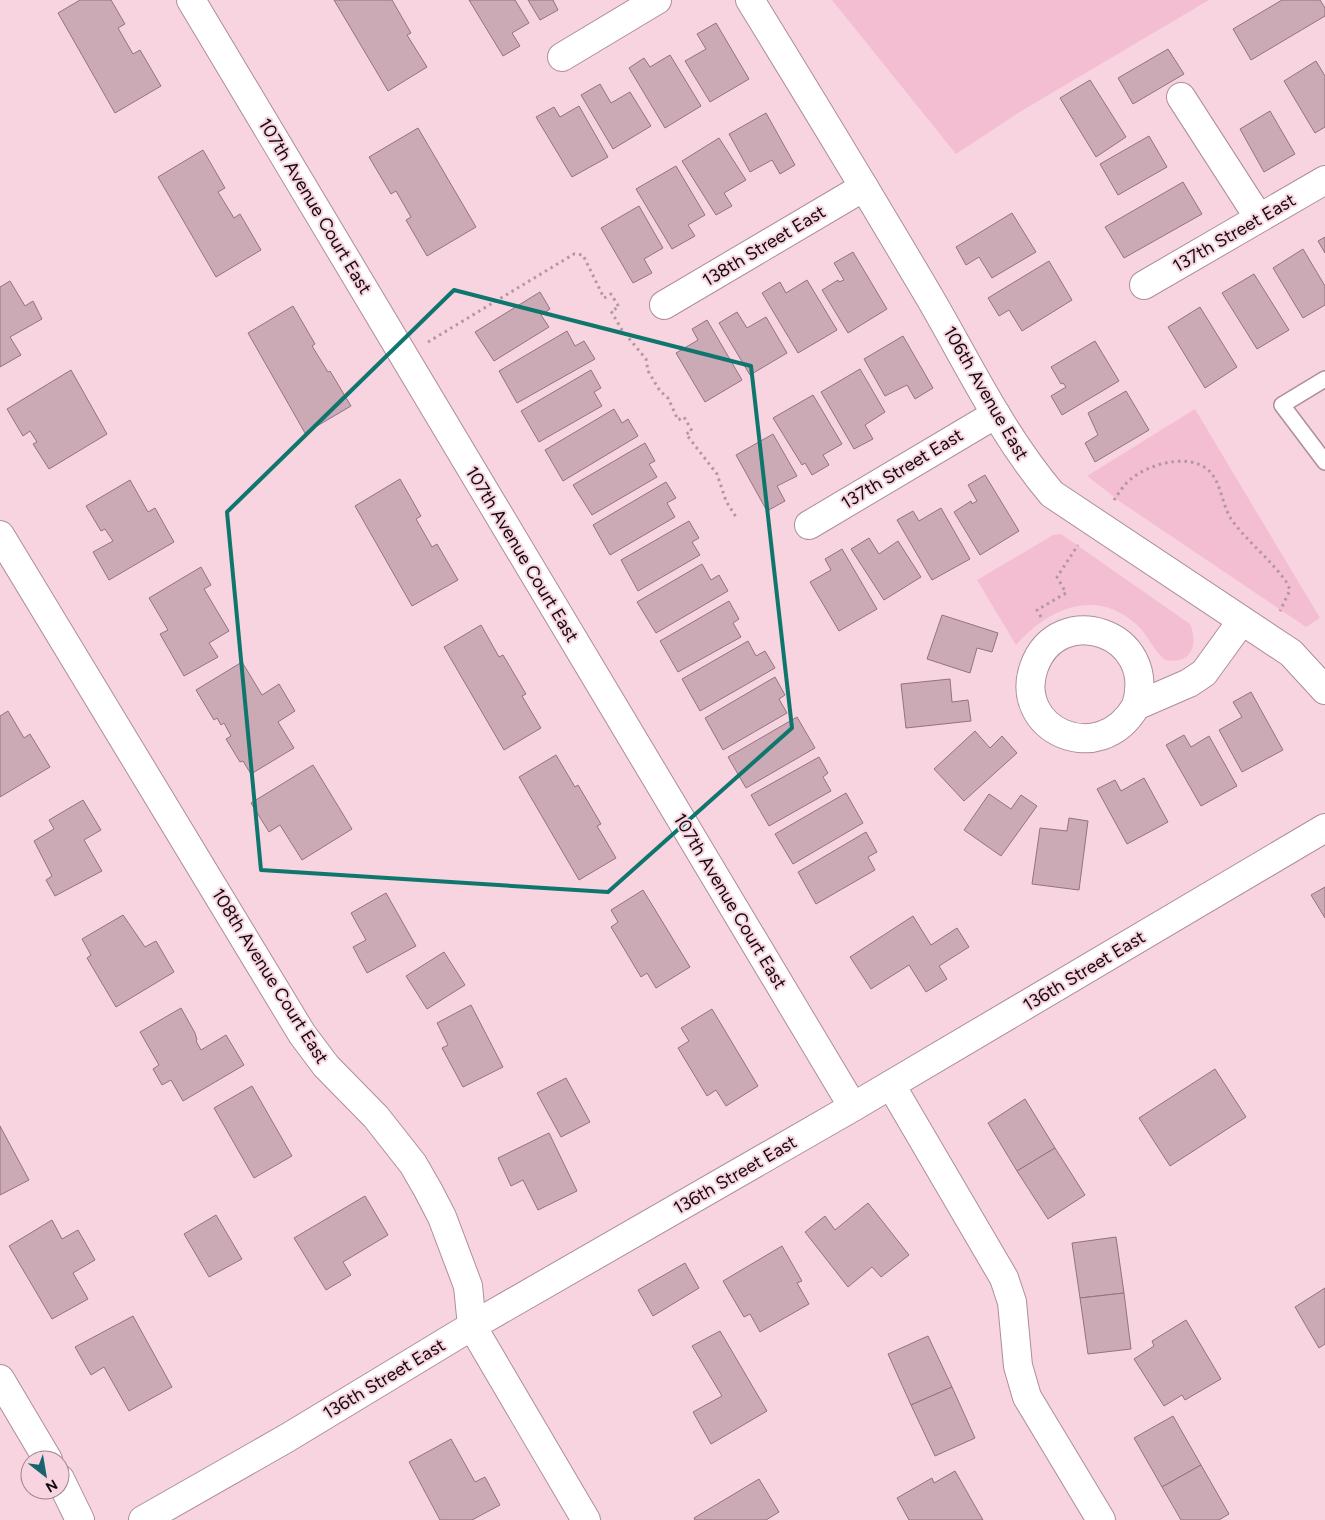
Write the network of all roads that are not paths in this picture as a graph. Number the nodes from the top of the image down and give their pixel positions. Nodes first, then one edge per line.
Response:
1 (192, 0) edge
2 (658, 0) edge
3 (750, 0) edge
4 (562, 58) dead end
5 (1181, 97) dead end
6 (1325, 180) edge
7 (864, 187) junction
8 (1258, 218) junction
9 (1144, 285) dead end
10 (664, 305) dead end
11 (1325, 379) edge
12 (996, 414) junction
13 (1325, 462) edge
14 (809, 525) dead end
15 (0, 535) edge
16 (1241, 622) junction
17 (1325, 690) edge
18 (1136, 706) dead end
19 (1325, 828) edge
20 (891, 1085) junction
21 (853, 1107) junction
22 (472, 1326) junction
23 (0, 1379) edge
24 (42, 1450) edge
25 (70, 1500) edge
26 (80, 1520) edge
27 (143, 1520) edge
28 (586, 1520) edge
29 (1101, 1520) edge

1 - 21 street, 107th Avenue Court East
2 - 4 street
3 - 7 street, 106th Avenue East
5 - 8 street
6 - 8 street, 137th Street East
7 - 10 street, 138th Street East
7 - 12 street, 106th Avenue East
8 - 9 street, 137th Street East
11 - 13 lane
12 - 14 street, 137th Street East
12 - 16 street, 106th Avenue East
15 - 22 street, 108th Avenue Court East
16 - 17 street, 106th Avenue East
16 - 18 street
19 - 20 street, 136th Street East
20 - 21 street, 136th Street East
20 - 29 street
21 - 22 street, 136th Street East
22 - 27 street, 136th Street East
22 - 28 street, 108th Avenue Court East
23 - 24 street
25 - 26 street

